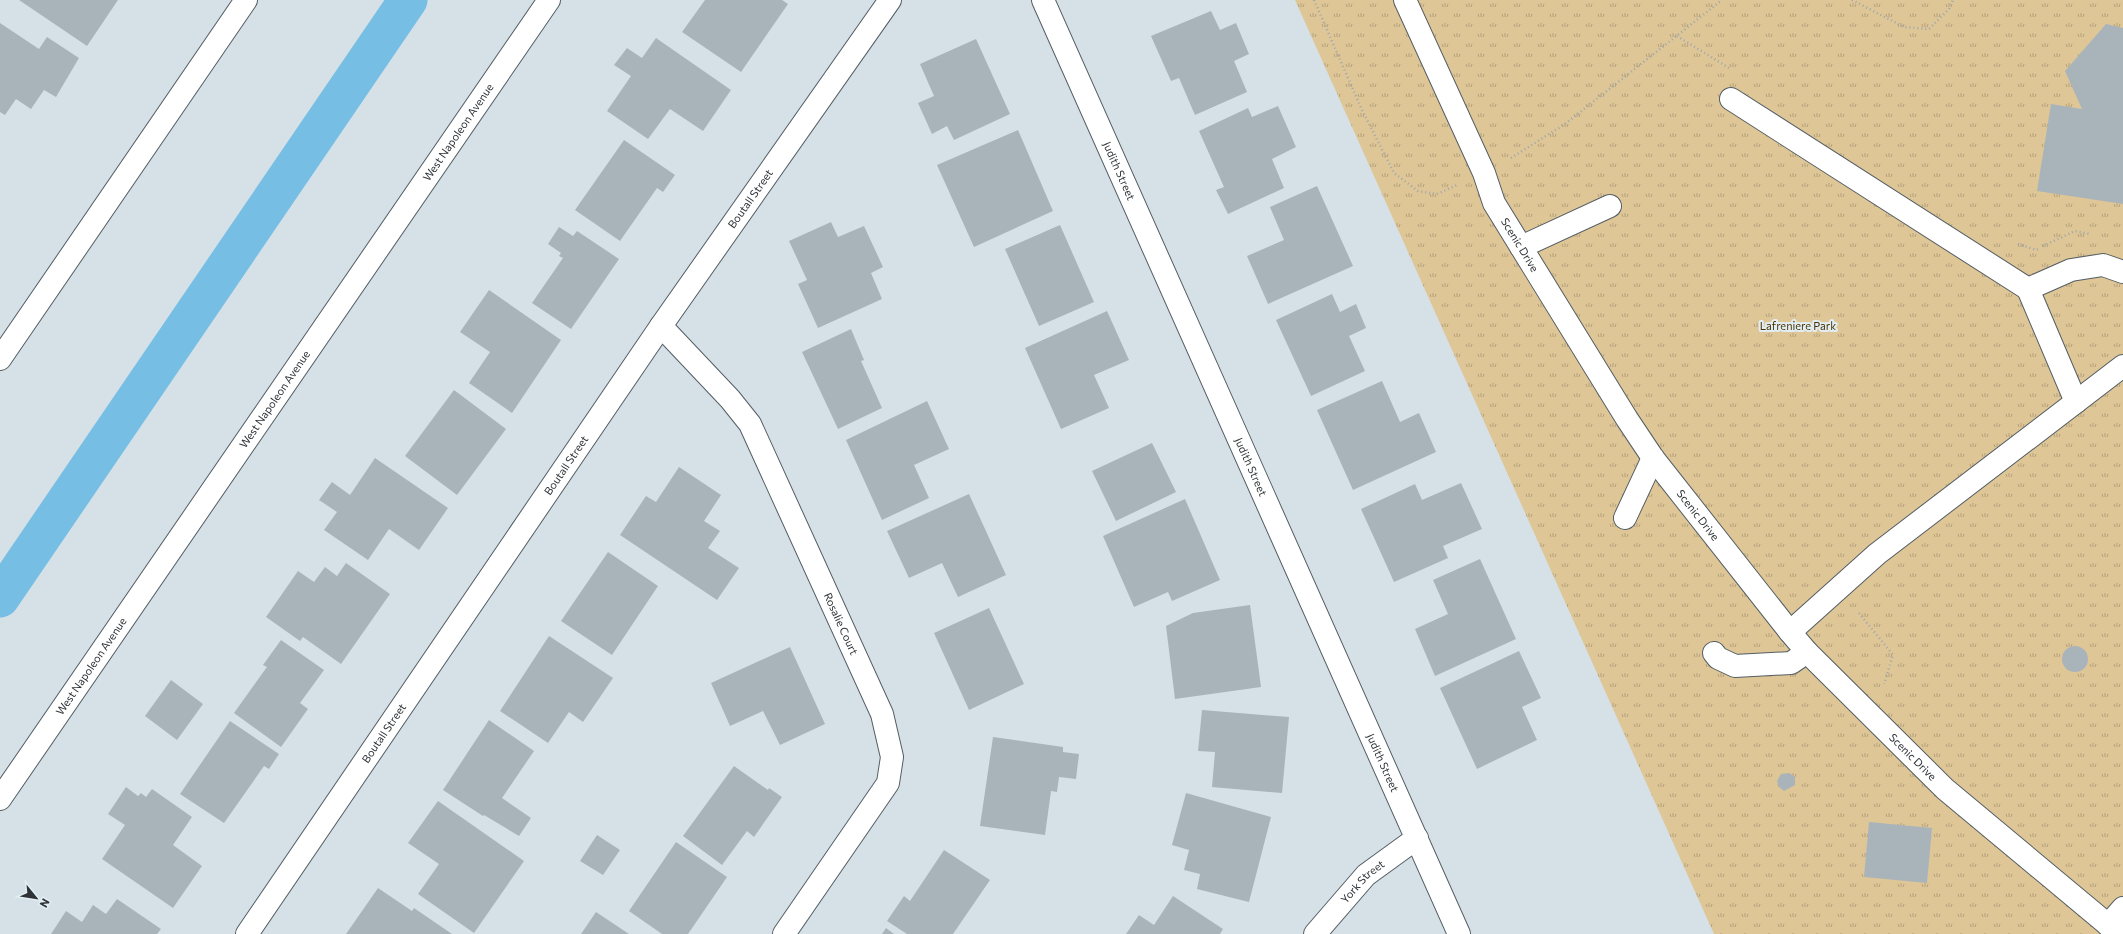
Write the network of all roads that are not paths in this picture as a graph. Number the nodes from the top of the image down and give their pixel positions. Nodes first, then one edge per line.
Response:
1 (246, 0) edge
2 (549, 0) edge
3 (890, 0) edge
4 (1043, 0) edge
5 (1405, 0) edge
6 (1731, 99) dead end
7 (1610, 206) dead end
8 (1521, 247) junction
9 (2123, 272) edge
10 (2028, 289) junction
11 (661, 326) junction
12 (0, 359) edge
13 (2123, 366) edge
14 (2076, 402) junction
15 (1653, 458) junction
16 (1625, 518) dead end
17 (1790, 632) junction
18 (1807, 652) junction
19 (1714, 653) dead end
20 (0, 799) edge
21 (1417, 838) junction
22 (2123, 908) edge
23 (2113, 929) edge
24 (247, 934) edge
25 (784, 934) edge
26 (1315, 934) edge
27 (1459, 934) edge

1 - 12 street
2 - 20 street, West Napoleon Avenue
3 - 11 street, Boutall Street
4 - 21 street, Judith Street
5 - 8 street, Scenic Drive
6 - 10 street
7 - 8 street
8 - 15 street, Scenic Drive
9 - 10 street
10 - 14 street
11 - 24 street, Boutall Street
11 - 25 street, Rosalie Court
13 - 14 street
14 - 17 street
15 - 16 street
15 - 17 street, Scenic Drive
17 - 18 street, Scenic Drive
18 - 19 street
18 - 23 street, Scenic Drive
21 - 26 street, York Street
21 - 27 street, Judith Street
22 - 23 street

